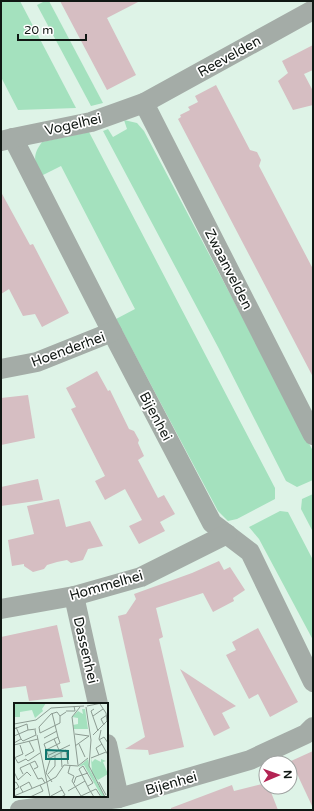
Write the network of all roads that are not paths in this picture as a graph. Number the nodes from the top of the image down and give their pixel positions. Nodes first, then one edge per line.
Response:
1 (313, 10) edge
2 (144, 103) junction
3 (7, 139) edge
4 (112, 332) junction
5 (1, 368) edge
6 (313, 435) edge
7 (227, 534) junction
8 (74, 596) junction
9 (1, 609) edge
10 (313, 682) edge
11 (98, 703) edge
12 (313, 727) edge
13 (108, 748) edge
14 (119, 798) junction
15 (20, 810) edge

1 - 2 street, Reevelden
2 - 3 street, Vogelhei
2 - 6 street, Zwaanvelden
3 - 4 street, Bijenhei
4 - 5 street, Hoenderhei
4 - 7 street, Bijenhei
7 - 8 street, Hommelhei
7 - 10 street, Bijenhei
8 - 9 street, Hommelhei
8 - 11 street, Dassenhei
12 - 14 street, Bijenhei
13 - 14 street
14 - 15 street, Bijenhei

